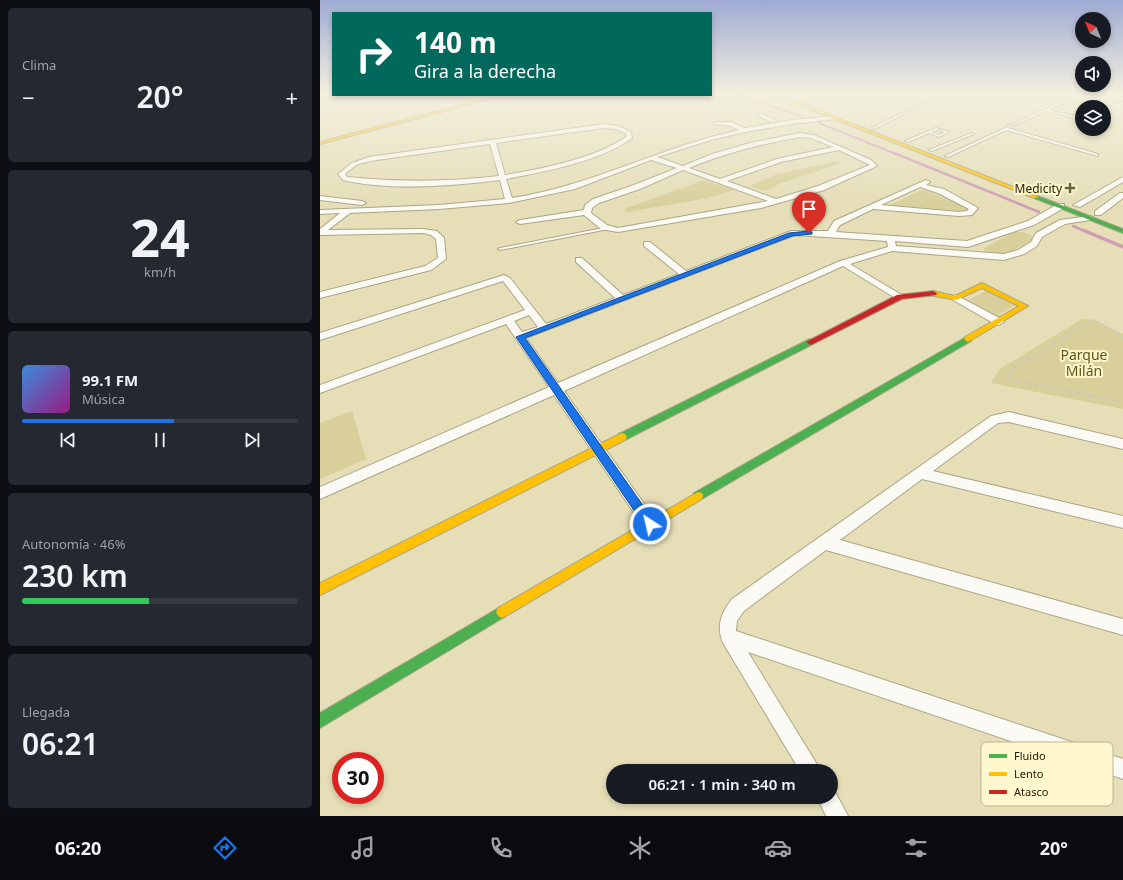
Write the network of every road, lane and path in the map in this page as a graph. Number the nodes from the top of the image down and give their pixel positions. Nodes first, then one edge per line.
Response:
1 (351, 130) edge
2 (370, 130) edge
3 (576, 130) edge
4 (622, 130) edge
5 (731, 130) edge
6 (735, 130) edge
7 (865, 130) edge
8 (878, 130) edge
9 (935, 130) edge
10 (942, 130) edge
11 (1005, 130) edge
12 (1011, 130) edge
13 (928, 132) junction
14 (973, 134) dead end
15 (320, 138) edge
16 (907, 141) junction
17 (494, 142) junction
18 (320, 143) edge
19 (840, 148) junction
20 (931, 150) junction
21 (644, 155) junction
22 (1097, 155) dead end
23 (947, 156) junction
24 (654, 159) junction
25 (679, 167) junction
26 (504, 177) junction
27 (931, 180) dead end
28 (721, 181) junction
29 (1122, 181) edge
30 (920, 185) junction
31 (1104, 190) junction
32 (1123, 196) edge
33 (320, 198) edge
34 (509, 198) junction
35 (776, 201) junction
36 (355, 203) junction
37 (1061, 206) junction
38 (1077, 206) junction
39 (873, 207) junction
40 (348, 210) junction
41 (320, 212) edge
42 (586, 212) junction
43 (1045, 215) junction
44 (1094, 216) junction
45 (1037, 220) junction
46 (520, 222) dead end
47 (1063, 222) junction
48 (1123, 223) edge
49 (1054, 227) junction
50 (608, 228) junction
51 (1019, 228) junction
52 (1123, 231) edge
53 (320, 233) edge
54 (832, 234) junction
55 (1039, 236) junction
56 (647, 244) dead end
57 (891, 244) junction
58 (968, 244) junction
59 (500, 249) dead end
60 (972, 255) junction
61 (579, 260) dead end
62 (843, 263) junction
63 (685, 274) junction
64 (320, 295) edge
65 (900, 297) junction
66 (621, 298) junction
67 (956, 298) junction
68 (531, 311) junction
69 (508, 320) junction
70 (999, 322) junction
71 (544, 328) junction
72 (1123, 336) edge
73 (320, 337) edge
74 (520, 337) junction
75 (320, 389) edge
76 (556, 390) junction
77 (1123, 402) edge
78 (1123, 444) edge
79 (598, 449) junction
80 (919, 473) junction
81 (320, 494) edge
82 (1123, 522) edge
83 (650, 524) junction
84 (823, 542) junction
85 (320, 589) edge
86 (1123, 627) edge
87 (729, 638) junction
88 (320, 721) edge
89 (1042, 742) edge
90 (807, 764) edge
91 (1113, 766) edge
92 (1123, 769) edge
93 (831, 804) edge
94 (838, 816) edge

1 - 15 main road
2 - 18 main road
3 - 17 street
4 - 26 street
5 - 21 street
6 - 24 street
7 - 37 main road
8 - 16 main road
9 - 13 lane
10 - 13 lane
11 - 23 lane
12 - 22 lane
13 - 16 lane
14 - 20 lane
16 - 20 main road
17 - 26 street
17 - 26 street
19 - 25 street
19 - 28 street
19 - 35 street
20 - 23 main road
21 - 24 street
21 - 34 street
23 - 38 main road
24 - 25 street
24 - 34 street
25 - 28 street
25 - 42 street
26 - 34 street
27 - 30 street
28 - 35 street
29 - 31 street
30 - 39 street
30 - 39 street
31 - 32 street
31 - 38 street
32 - 44 street
33 - 36 street
34 - 36 street
34 - 40 street
35 - 50 street
36 - 40 street
37 - 43 street
37 - 44 main road
38 - 44 main road
39 - 54 street
40 - 41 street
40 - 53 street
42 - 46 street
42 - 50 street
43 - 45 street
43 - 47 street
44 - 47 street
44 - 48 main road
44 - 52 main road
45 - 49 street
45 - 51 street
47 - 49 street
49 - 55 street
50 - 59 lane
51 - 55 street
51 - 58 street
53 - 64 street
54 - 57 street
54 - 63 street
55 - 60 street
56 - 63 street
57 - 58 street
57 - 60 street
57 - 62 street
58 - 60 street
61 - 66 street
62 - 65 street
62 - 76 street
63 - 66 street
65 - 67 main road
65 - 79 main road
66 - 71 street
67 - 70 street
67 - 70 main road
68 - 69 street
68 - 71 street
68 - 73 street
69 - 74 street
69 - 75 street
70 - 83 main road
71 - 74 street
72 - 77 path
74 - 76 street
76 - 79 street
76 - 81 street
78 - 80 street
79 - 83 street
79 - 85 main road
80 - 82 street
80 - 84 street
83 - 88 main road
84 - 86 street
84 - 87 street
87 - 89 street
87 - 90 street
91 - 92 street
93 - 94 street

